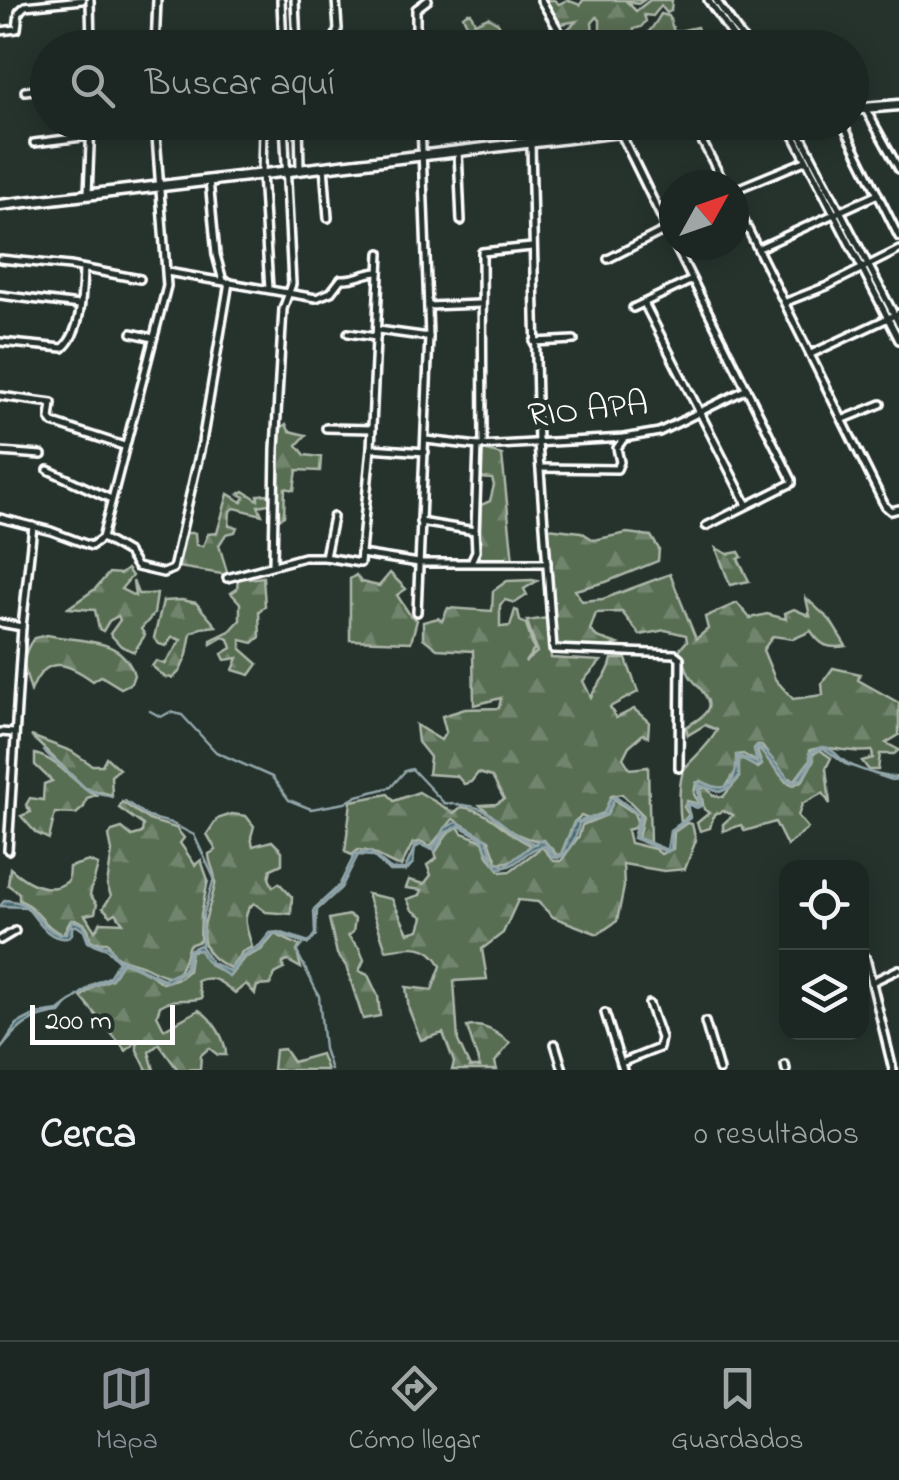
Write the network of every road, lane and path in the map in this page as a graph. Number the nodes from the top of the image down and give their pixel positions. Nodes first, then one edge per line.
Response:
1 (82, 0) edge
2 (90, 0) edge
3 (157, 0) edge
4 (282, 0) edge
5 (295, 0) edge
6 (336, 0) edge
7 (428, 0) edge
8 (541, 0) edge
9 (708, 0) edge
10 (716, 0) edge
11 (91, 30) edge
12 (156, 30) edge
13 (282, 30) edge
14 (296, 30) edge
15 (338, 30) edge
16 (416, 30) edge
17 (558, 30) edge
18 (728, 30) edge
19 (737, 30) edge
20 (0, 31) edge
21 (30, 90) edge
22 (26, 91) dead end
23 (899, 104) edge
24 (869, 108) edge
25 (869, 115) edge
26 (58, 140) edge
27 (91, 140) edge
28 (156, 140) edge
29 (263, 140) edge
30 (285, 140) edge
31 (299, 140) edge
32 (422, 140) edge
33 (530, 140) edge
34 (551, 140) edge
35 (623, 140) edge
36 (701, 140) edge
37 (800, 140) edge
38 (851, 140) edge
39 (34, 143) dead end
40 (531, 144) junction
41 (458, 151) junction
42 (423, 155) junction
43 (810, 159) junction
44 (324, 166) junction
45 (300, 169) junction
46 (899, 169) edge
47 (286, 170) junction
48 (717, 170) edge
49 (262, 173) junction
50 (209, 179) junction
51 (160, 184) junction
52 (749, 184) edge
53 (88, 194) junction
54 (878, 194) junction
55 (0, 205) edge
56 (659, 213) edge
57 (837, 213) junction
58 (328, 218) dead end
59 (461, 221) dead end
60 (749, 229) edge
61 (659, 233) edge
62 (899, 237) edge
63 (532, 246) junction
64 (759, 248) junction
65 (899, 250) edge
66 (380, 253) dead end
67 (0, 258) edge
68 (608, 259) dead end
69 (682, 260) edge
70 (866, 267) junction
71 (82, 269) junction
72 (167, 272) junction
73 (379, 272) junction
74 (140, 279) dead end
75 (692, 280) junction
76 (226, 282) junction
77 (270, 289) junction
78 (292, 292) junction
79 (0, 295) edge
80 (786, 302) junction
81 (644, 303) junction
82 (481, 304) junction
83 (79, 305) junction
84 (428, 306) junction
85 (632, 308) dead end
86 (894, 316) edge
87 (899, 324) edge
88 (132, 333) dead end
89 (348, 333) dead end
90 (377, 333) junction
91 (429, 337) junction
92 (153, 338) junction
93 (574, 340) dead end
94 (899, 340) edge
95 (0, 342) edge
96 (534, 342) junction
97 (812, 354) junction
98 (747, 390) junction
99 (0, 396) edge
100 (881, 404) dead end
101 (698, 413) junction
102 (844, 419) junction
103 (326, 428) dead end
104 (372, 429) junction
105 (624, 438) junction
106 (426, 440) junction
107 (538, 443) junction
108 (124, 446) junction
109 (480, 446) junction
110 (371, 448) junction
111 (0, 452) edge
112 (425, 452) junction
113 (42, 455) dead end
114 (540, 468) junction
115 (48, 470) dead end
116 (110, 499) junction
117 (748, 504) junction
118 (895, 510) edge
119 (333, 517) dead end
120 (0, 518) edge
121 (420, 522) junction
122 (33, 526) junction
123 (706, 526) dead end
124 (475, 531) junction
125 (102, 538) junction
126 (361, 554) junction
127 (325, 556) junction
128 (419, 563) junction
129 (471, 563) junction
130 (547, 563) junction
131 (273, 565) junction
132 (227, 578) dead end
133 (417, 612) dead end
134 (0, 623) edge
135 (22, 627) junction
136 (0, 732) edge
137 (14, 733) junction
138 (679, 768) dead end
139 (8, 850) dead end
140 (15, 931) dead end
141 (0, 940) edge
142 (869, 970) edge
143 (899, 970) edge
144 (872, 982) junction
145 (649, 1004) dead end
146 (605, 1014) dead end
147 (704, 1022) dead end
148 (555, 1044) dead end
149 (622, 1066) edge
150 (563, 1070) edge
151 (719, 1070) edge
152 (893, 1070) edge

1 - 20 street
2 - 11 street
3 - 12 street
4 - 13 street
5 - 14 street
6 - 15 street
7 - 16 street
8 - 17 street
9 - 18 street
10 - 19 street
21 - 22 street
23 - 24 main road
25 - 46 street
26 - 39 street
27 - 53 street
28 - 51 street
29 - 49 street
30 - 47 street
31 - 45 street
32 - 42 street
33 - 40 street
34 - 40 main road
35 - 56 street
36 - 48 street
37 - 43 street
38 - 54 street
40 - 41 main road
40 - 63 street
41 - 42 main road
41 - 59 street
42 - 44 main road
42 - 84 street
43 - 52 street
43 - 57 street
44 - 45 main road
44 - 58 street
45 - 47 main road
47 - 49 main road
47 - 78 street
49 - 50 main road
49 - 77 street
50 - 51 main road
50 - 76 street
51 - 53 main road
51 - 72 street
53 - 55 main road
54 - 57 street
54 - 62 street
57 - 64 street
57 - 70 street
60 - 64 street
61 - 68 street
63 - 82 street
63 - 96 street
64 - 80 street
65 - 70 street
66 - 73 street
67 - 71 street
69 - 75 street
70 - 80 street
70 - 86 street
71 - 74 street
71 - 83 street
72 - 76 street
72 - 92 street
73 - 78 street
73 - 90 street
75 - 81 street
75 - 98 street
76 - 77 street
76 - 125 street
77 - 78 street
78 - 131 street
79 - 83 street
80 - 97 street
81 - 85 street
81 - 101 street
82 - 84 street
82 - 109 street
83 - 95 street
84 - 91 street
86 - 87 street
86 - 94 street
86 - 97 street
88 - 92 street
89 - 90 street
90 - 91 street
90 - 104 street
91 - 106 street
92 - 108 street
93 - 96 street
96 - 107 street
97 - 102 street
98 - 101 street, RIO APA
98 - 117 street
99 - 108 street
100 - 102 street
101 - 105 street, RIO APA
101 - 117 street
102 - 118 street
103 - 104 street
104 - 110 street
105 - 107 street, RIO APA
105 - 114 street
106 - 109 street, RIO APA
106 - 112 street
107 - 109 street, RIO APA
107 - 114 street
108 - 116 street
109 - 124 street
110 - 112 street
110 - 126 street
111 - 113 street
112 - 121 street
114 - 130 street
115 - 116 street
116 - 125 street
117 - 123 street
119 - 127 street
120 - 122 street
121 - 124 street
121 - 128 street
122 - 125 street
122 - 135 street
124 - 129 street
126 - 127 street
126 - 128 street
127 - 131 street
128 - 129 street
128 - 133 street
129 - 130 street
130 - 138 street
131 - 132 street
134 - 135 street
135 - 137 street
136 - 137 street
137 - 139 street
140 - 141 street
142 - 144 street
143 - 144 street
144 - 152 street
145 - 149 street
146 - 149 street
147 - 151 street
148 - 150 street

